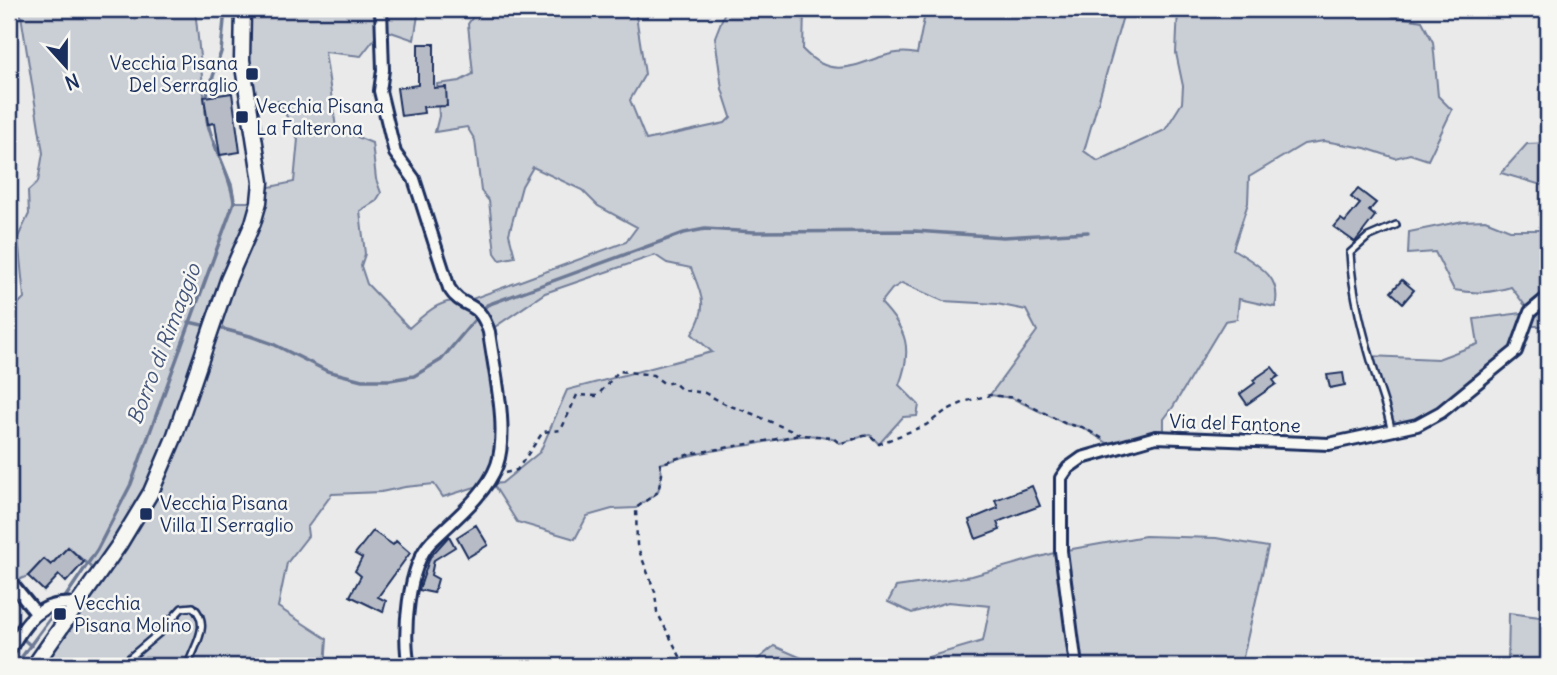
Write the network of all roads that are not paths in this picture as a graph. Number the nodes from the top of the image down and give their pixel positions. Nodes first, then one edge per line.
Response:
1 (243, 9) edge
2 (381, 9) edge
3 (1396, 225) dead end
4 (1548, 297) edge
5 (1391, 429) junction
6 (9, 580) edge
7 (77, 604) junction
8 (36, 613) junction
9 (9, 651) edge
10 (33, 666) edge
11 (120, 666) edge
12 (188, 666) edge
13 (409, 666) edge
14 (1076, 666) edge

1 - 7 main road
2 - 13 street
3 - 5 lane
4 - 5 street, Via del Fantone
5 - 14 street, Via del Fantone
6 - 8 street
7 - 8 street
7 - 10 main road
8 - 9 street
11 - 12 lane

